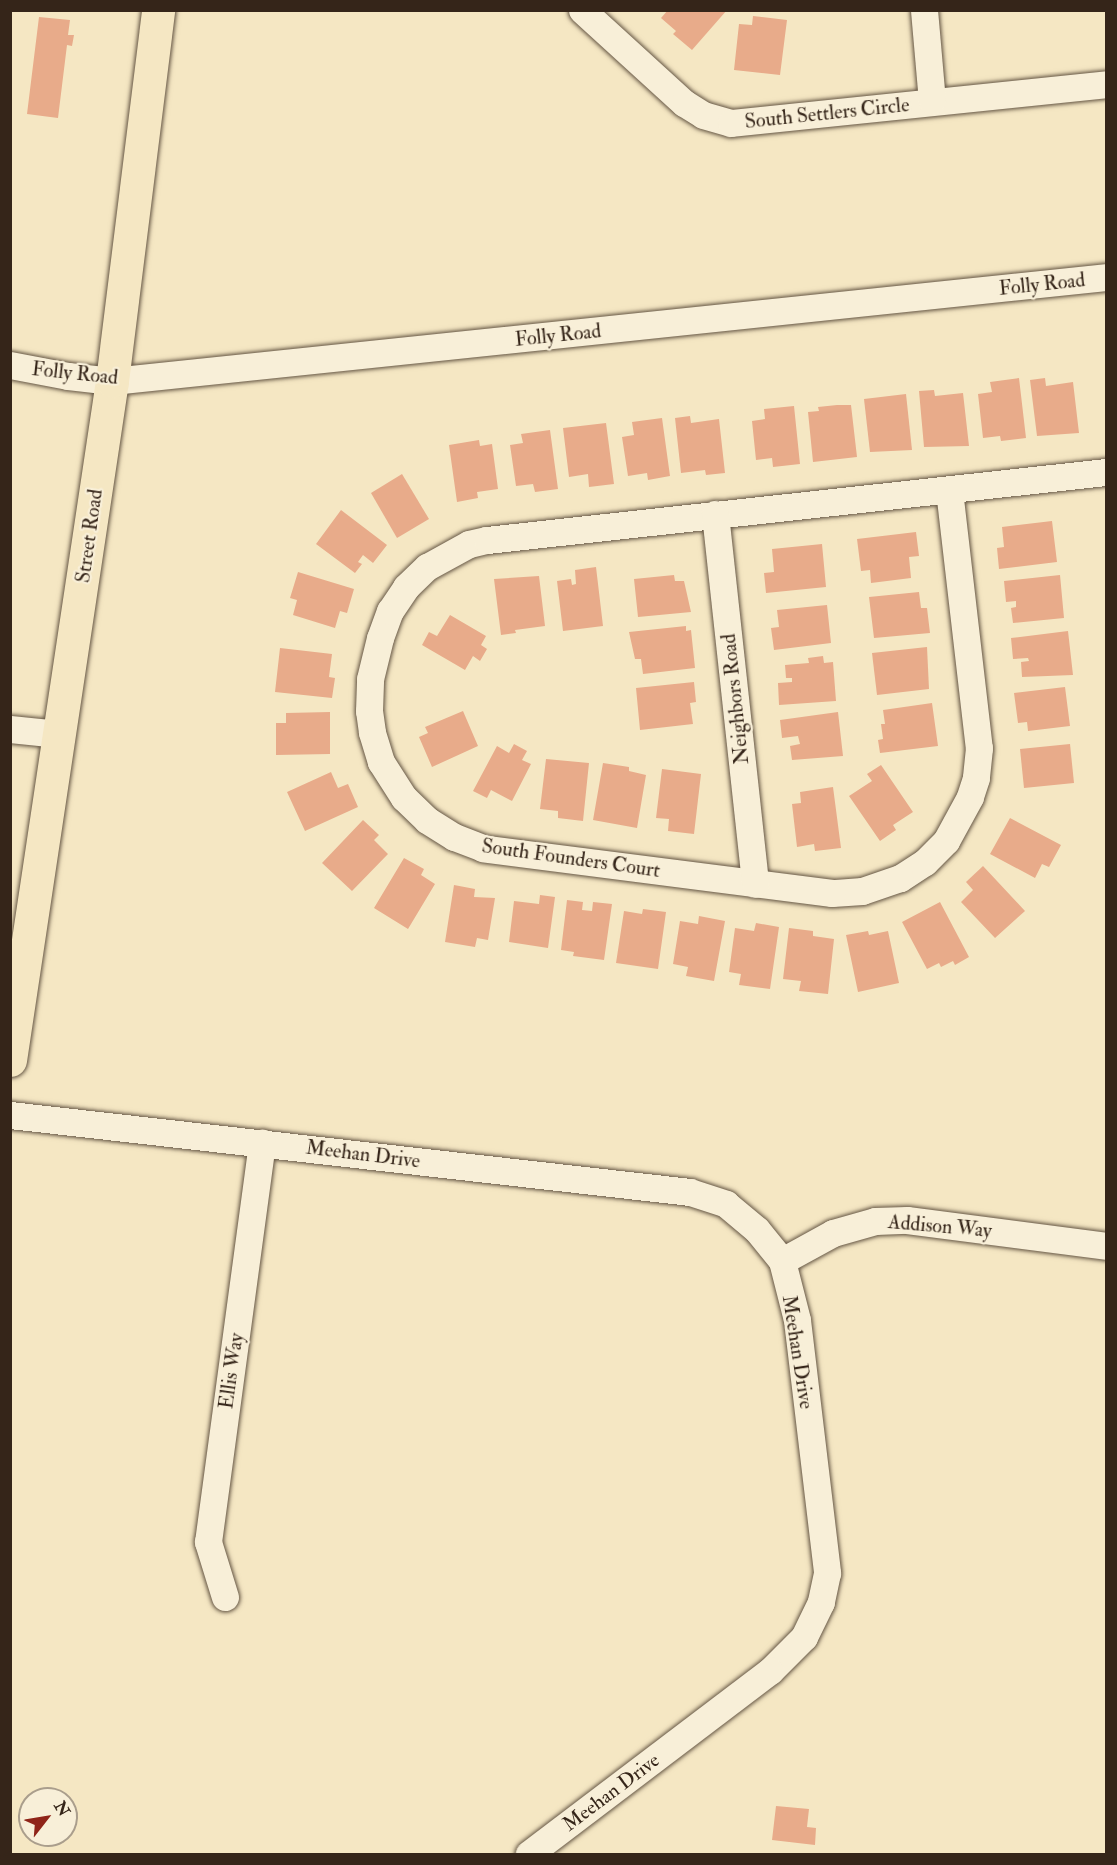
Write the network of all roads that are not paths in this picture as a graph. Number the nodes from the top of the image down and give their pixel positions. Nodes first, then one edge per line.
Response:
1 (158, 10) edge
2 (582, 10) edge
3 (924, 10) edge
4 (1107, 84) edge
5 (932, 101) junction
6 (1107, 277) edge
7 (10, 365) edge
8 (112, 381) junction
9 (1107, 472) edge
10 (949, 490) junction
11 (715, 514) junction
12 (10, 729) edge
13 (59, 734) junction
14 (755, 884) junction
15 (10, 1060) edge
16 (10, 1115) edge
17 (262, 1143) junction
18 (1107, 1246) edge
19 (782, 1261) junction
20 (225, 1598) dead end
21 (529, 1854) edge

1 - 8 main road, Street Road
2 - 5 street, South Settlers Circle
3 - 5 street, South Settlers Circle
4 - 5 street, South Settlers Circle
6 - 8 street, Folly Road
7 - 8 street, Folly Road
8 - 13 main road, Street Road
9 - 10 street, South Founders Court
10 - 11 street, South Founders Court
10 - 14 street, South Founders Court
11 - 14 street, Neighbors Road
11 - 14 street, South Founders Court
12 - 13 street
13 - 15 main road, Street Road
16 - 17 street, Meehan Drive
17 - 19 street, Meehan Drive
17 - 20 street, Ellis Way
18 - 19 street, Addison Way
19 - 21 street, Meehan Drive

